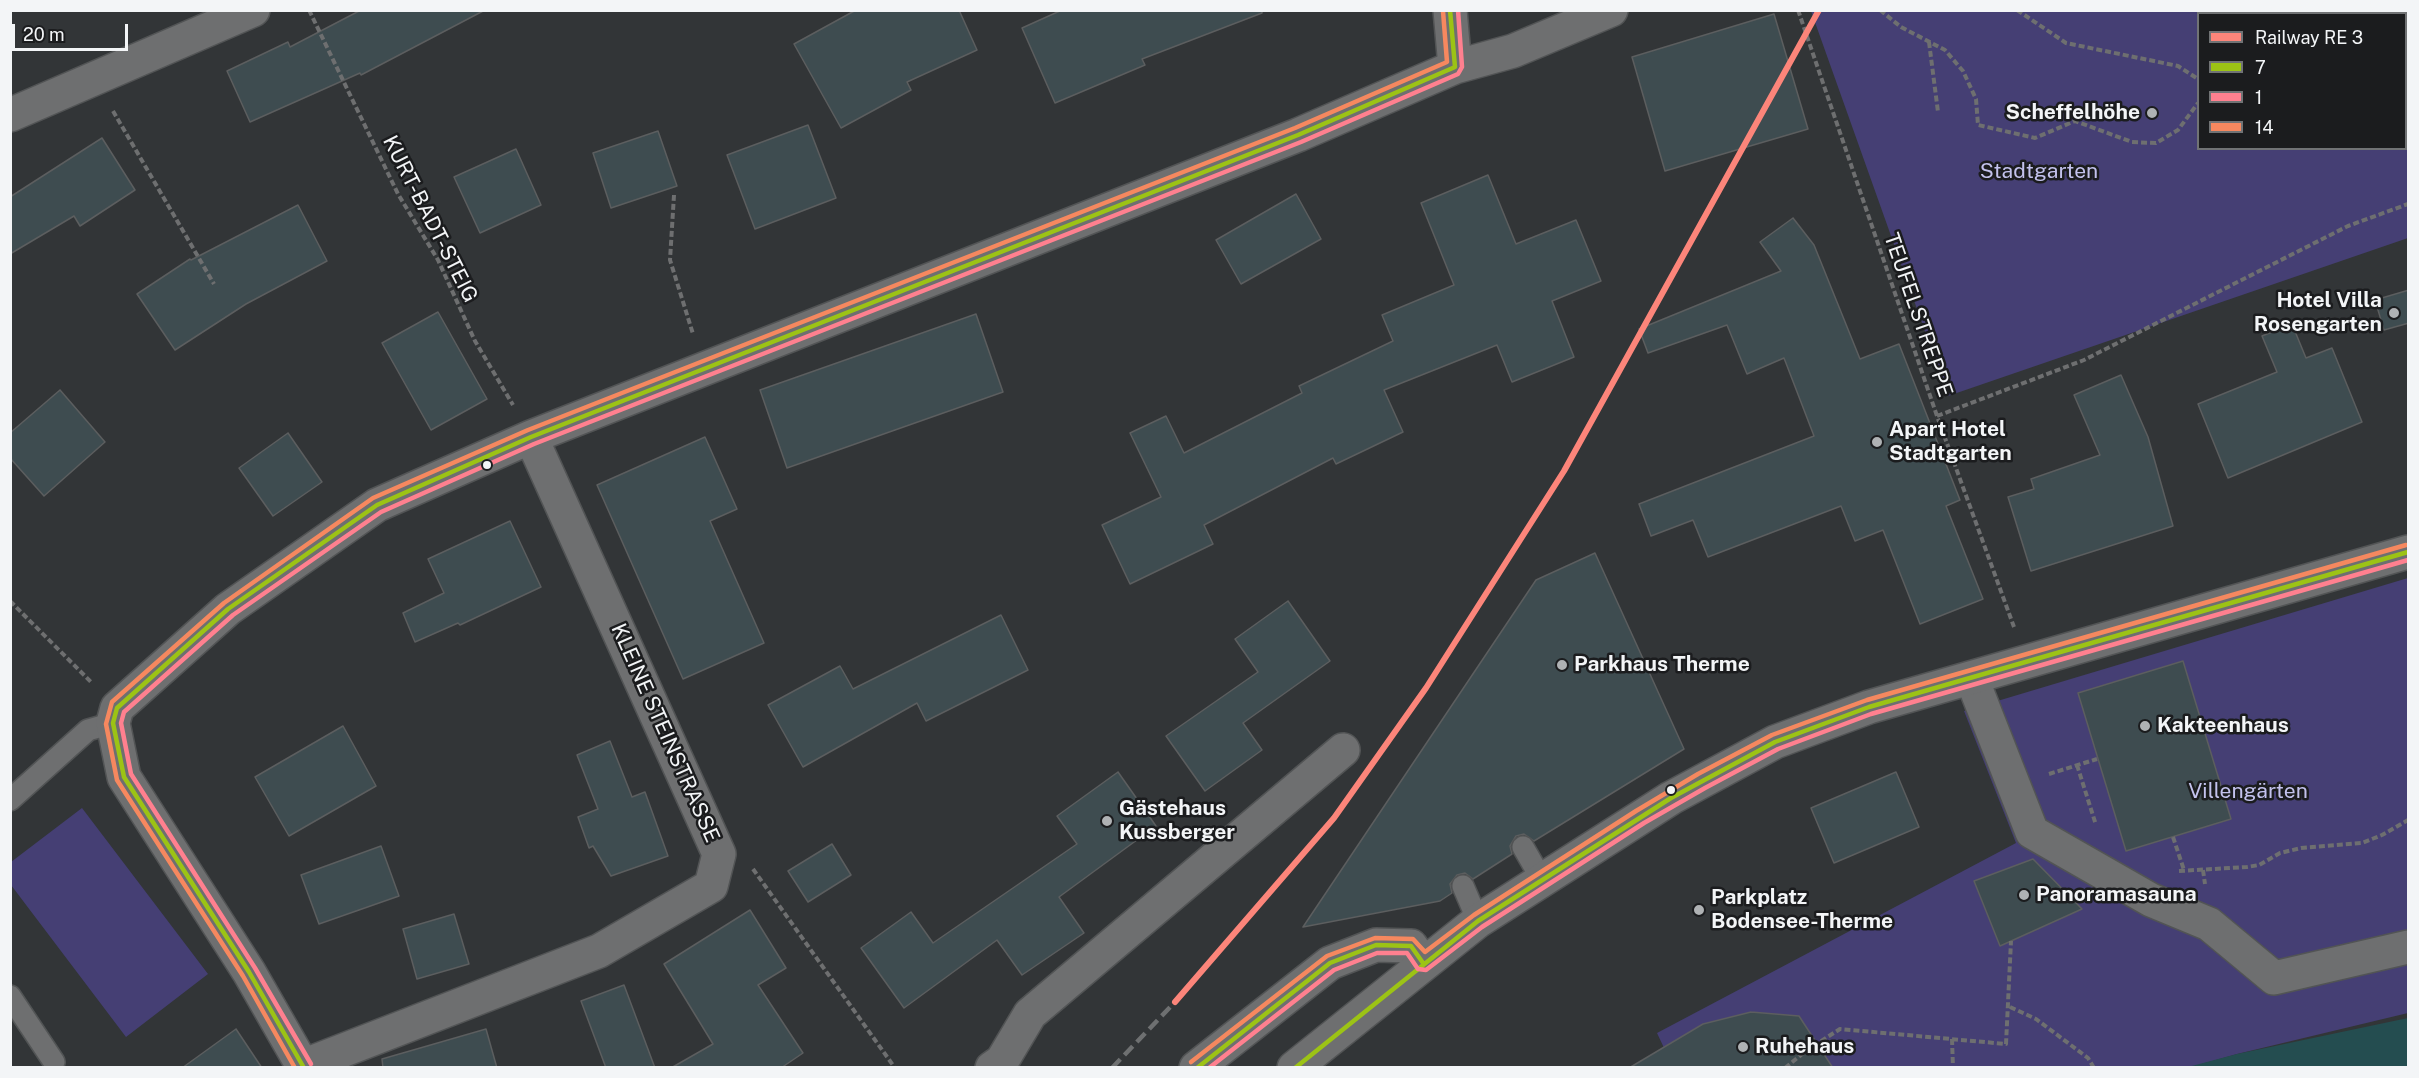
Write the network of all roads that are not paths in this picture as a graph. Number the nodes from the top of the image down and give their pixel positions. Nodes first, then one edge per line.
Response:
1 (253, 10) edge
2 (1450, 10) edge
3 (1611, 10) edge
4 (1455, 67) junction
5 (10, 115) edge
6 (531, 437) junction
7 (2409, 552) edge
8 (1972, 679) junction
9 (115, 715) junction
10 (1343, 750) dead end
11 (10, 800) edge
12 (1523, 847) dead end
13 (1542, 880) junction
14 (1463, 886) dead end
15 (1478, 921) junction
16 (2409, 947) edge
17 (1423, 963) junction
18 (10, 996) edge
19 (54, 1062) dead end
20 (1003, 1065) edge
21 (304, 1067) edge
22 (1196, 1068) edge
23 (1294, 1068) edge

1 - 5 street
2 - 4 street
3 - 4 street
4 - 6 street
6 - 9 street
6 - 21 street, KLEINE STEINSTRASSE
7 - 8 street
8 - 13 street
8 - 16 street
9 - 11 lane
9 - 21 street
10 - 20 street
12 - 13 lane
13 - 15 street
14 - 15 lane
15 - 17 street
17 - 22 street
17 - 23 street
18 - 19 lane

